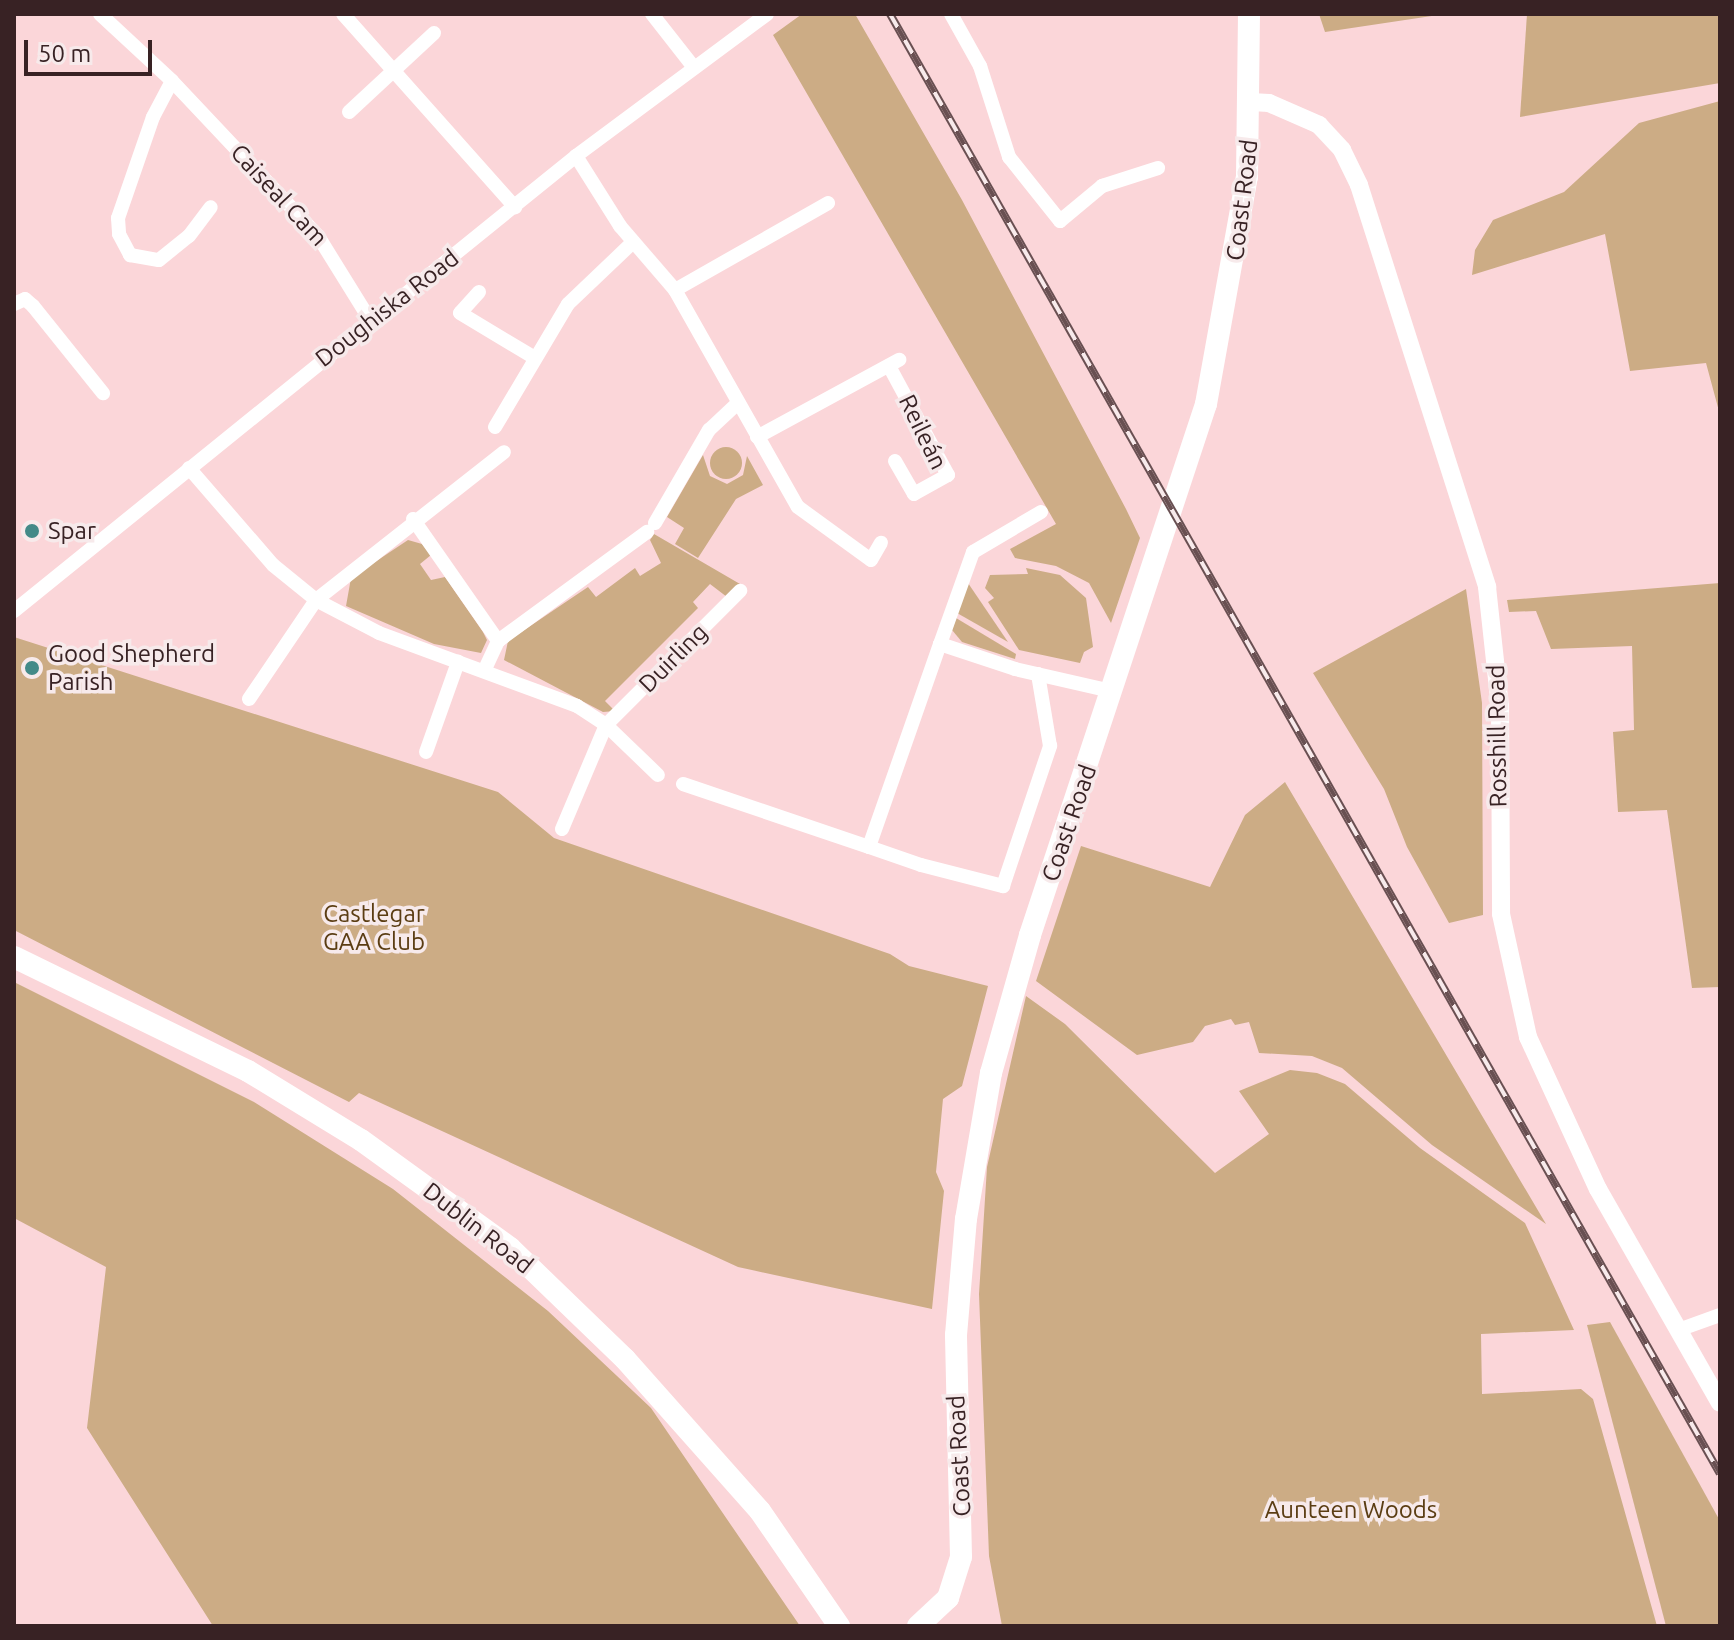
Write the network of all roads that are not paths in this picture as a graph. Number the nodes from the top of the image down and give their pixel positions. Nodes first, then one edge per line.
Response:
1 (100, 14) edge
2 (343, 14) edge
3 (652, 14) edge
4 (767, 14) edge
5 (951, 14) edge
6 (1249, 14) edge
7 (434, 33) dead end
8 (692, 65) junction
9 (396, 72) junction
10 (172, 81) junction
11 (1251, 102) junction
12 (349, 112) dead end
13 (576, 156) junction
14 (1158, 168) dead end
15 (828, 203) dead end
16 (211, 207) dead end
17 (515, 207) junction
18 (633, 242) junction
19 (675, 290) junction
20 (479, 292) dead end
21 (14, 304) edge
22 (370, 320) junction
23 (535, 358) junction
24 (103, 393) dead end
25 (738, 403) junction
26 (495, 427) dead end
27 (757, 437) junction
28 (504, 452) dead end
29 (895, 461) dead end
30 (189, 468) junction
31 (1041, 512) dead end
32 (413, 519) junction
33 (881, 543) dead end
34 (740, 591) dead end
35 (316, 600) junction
36 (15, 607) edge
37 (498, 641) junction
38 (940, 644) junction
39 (458, 662) junction
40 (485, 669) junction
41 (1038, 674) junction
42 (1111, 691) junction
43 (249, 699) dead end
44 (606, 725) junction
45 (426, 752) dead end
46 (658, 775) dead end
47 (683, 784) dead end
48 (562, 829) dead end
49 (869, 847) junction
50 (14, 957) edge
51 (1720, 1315) edge
52 (1681, 1329) junction
53 (1715, 1382) edge
54 (1720, 1403) edge
55 (839, 1626) edge
56 (918, 1626) edge

1 - 10 street, Caiseal Cam
2 - 9 street
3 - 8 street
4 - 8 street, Doughiska Road
5 - 14 street
6 - 11 main road, Coast Road
7 - 9 street
8 - 13 street, Doughiska Road
9 - 12 street
9 - 17 street
10 - 16 street
10 - 22 street, Caiseal Cam
11 - 42 main road, Coast Road
11 - 52 street, Rosshill Road
13 - 17 street, Doughiska Road
13 - 18 street
15 - 19 street
17 - 22 street, Doughiska Road
18 - 19 street
18 - 23 street
19 - 25 street
20 - 23 street
21 - 24 street
22 - 30 street, Doughiska Road
23 - 26 street
25 - 27 street
25 - 37 street
27 - 29 street, Reileán
27 - 33 street
28 - 32 street
30 - 35 street
30 - 36 street, Doughiska Road
31 - 38 street
32 - 35 street
32 - 37 street
34 - 44 street, Duirling
35 - 39 street
35 - 43 street
37 - 40 street
38 - 41 street
38 - 49 street
39 - 40 street
39 - 45 street
40 - 44 street
41 - 42 street
41 - 49 street
42 - 56 main road, Coast Road
44 - 46 street
44 - 48 street, Duirling
47 - 49 street
50 - 55 main road, Dublin Road
51 - 52 street
52 - 53 street, Rosshill Road
53 - 54 street, Rosshill Road

